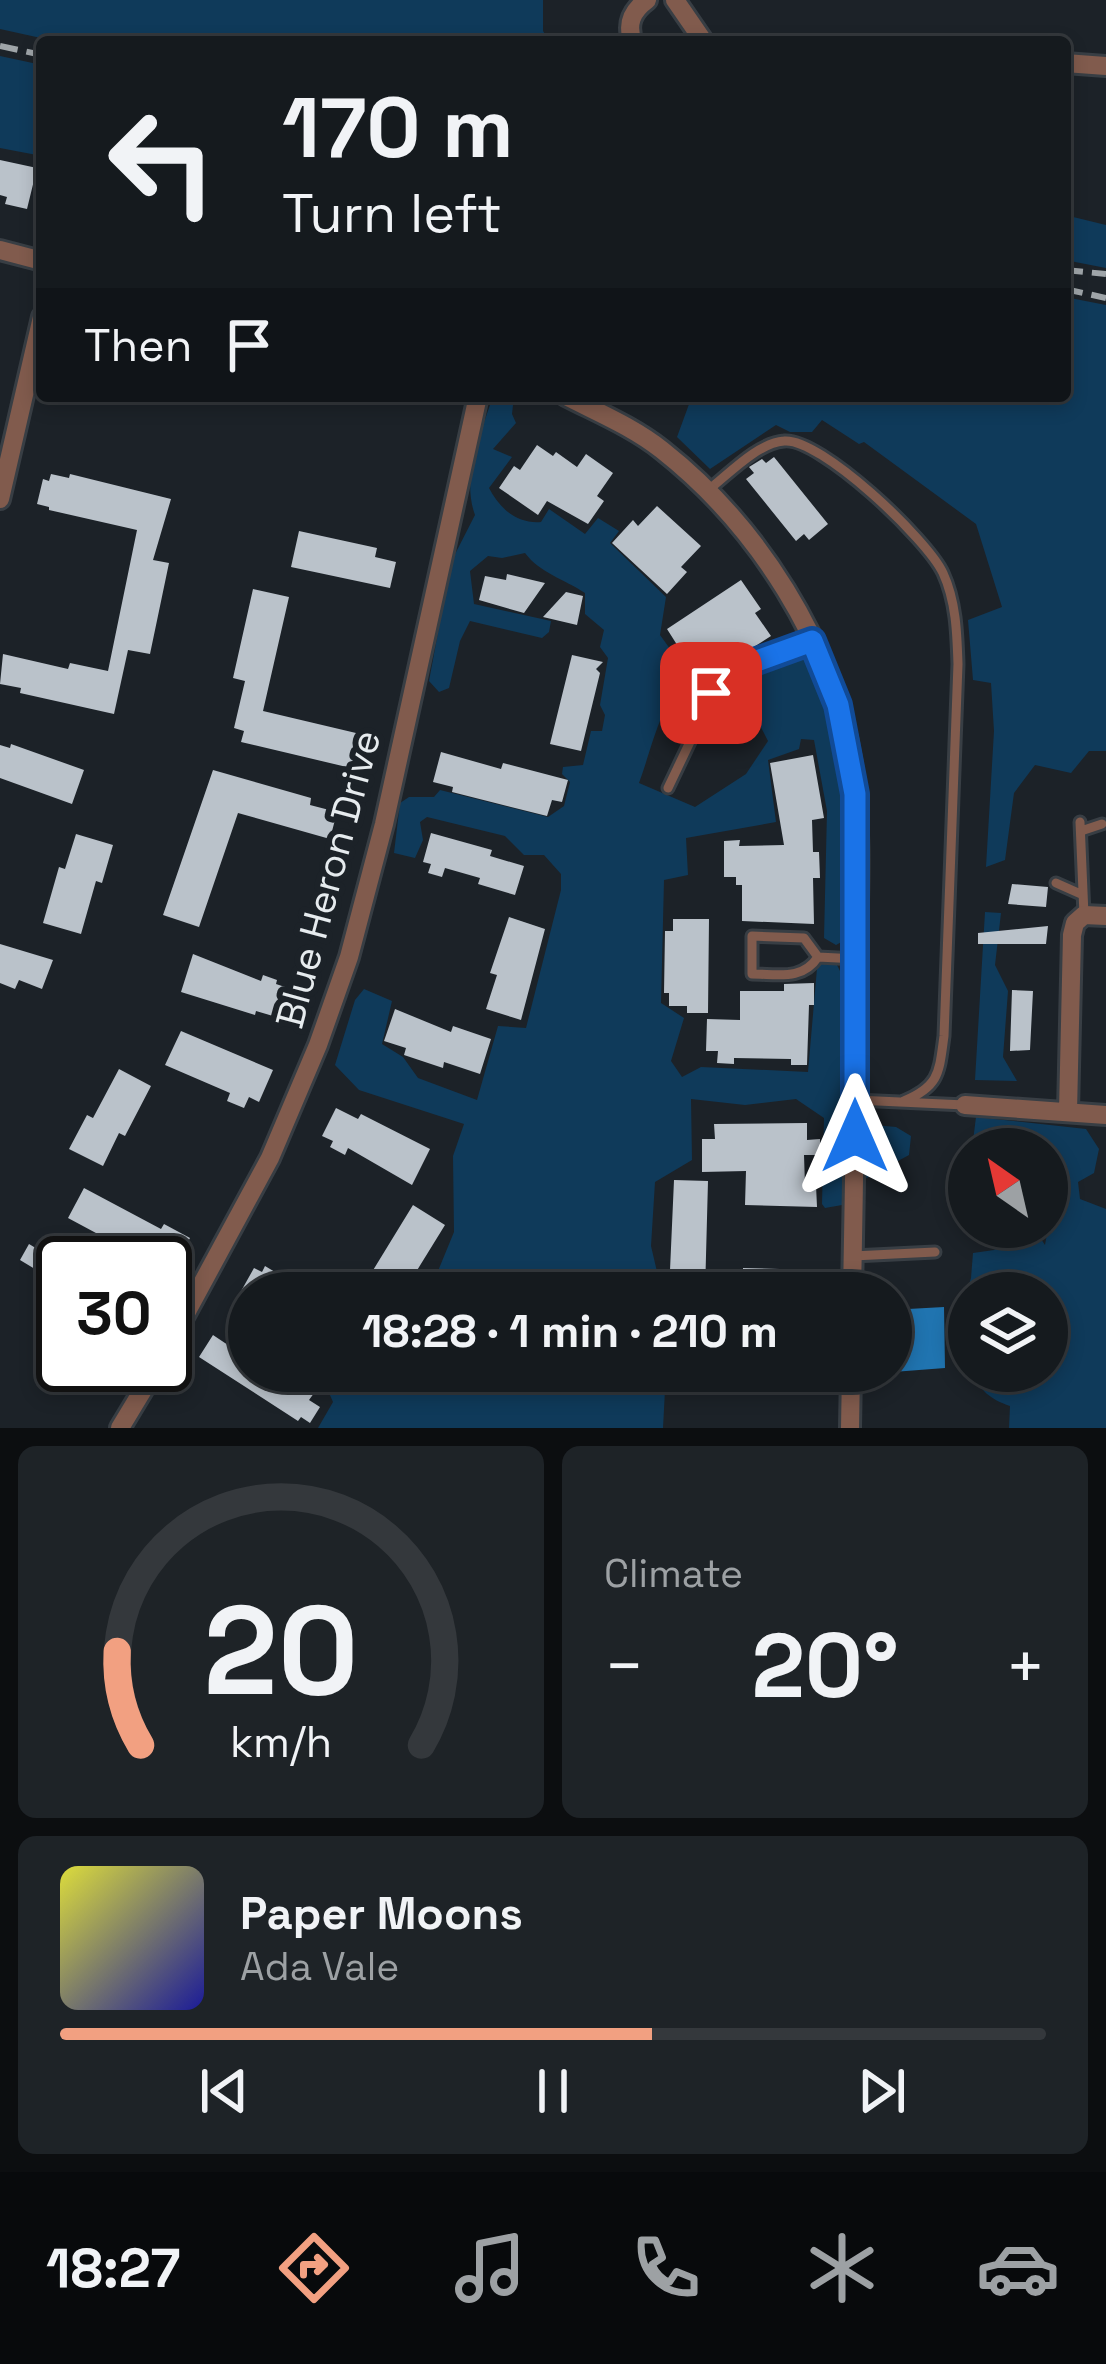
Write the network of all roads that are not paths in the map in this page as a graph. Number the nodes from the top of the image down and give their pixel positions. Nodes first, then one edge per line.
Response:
1 (647, 0) edge
2 (674, 0) edge
3 (631, 36) edge
4 (700, 36) edge
5 (1071, 63) edge
6 (1106, 66) edge
7 (0, 250) edge
8 (36, 259) edge
9 (36, 343) edge
10 (477, 402) edge
11 (578, 402) edge
12 (707, 491) junction
13 (0, 499) edge
14 (812, 641) junction
15 (668, 788) dead end
16 (1102, 824) dead end
17 (1056, 883) dead end
18 (1083, 905) junction
19 (1106, 916) edge
20 (818, 957) junction
21 (857, 959) junction
22 (856, 1100) junction
23 (904, 1101) junction
24 (965, 1105) joint
25 (1068, 1112) junction
26 (1106, 1115) edge
27 (935, 1252) dead end
28 (853, 1256) junction
29 (853, 1272) edge
30 (192, 1302) edge
31 (142, 1392) edge
32 (851, 1392) edge
33 (121, 1428) edge
34 (850, 1428) edge

1 - 3 street
2 - 4 street
5 - 6 street
7 - 8 street
9 - 13 street
10 - 30 street, Blue Heron Drive
11 - 12 street
12 - 14 street
12 - 23 lane
14 - 15 lane
14 - 21 street
16 - 18 lane
17 - 18 lane
18 - 19 street
18 - 25 street
20 - 20 lane
20 - 21 lane
21 - 22 street
22 - 23 lane
22 - 28 street
23 - 24 lane
24 - 25 street
25 - 26 street
27 - 28 lane
28 - 29 street
31 - 33 street
32 - 34 street

